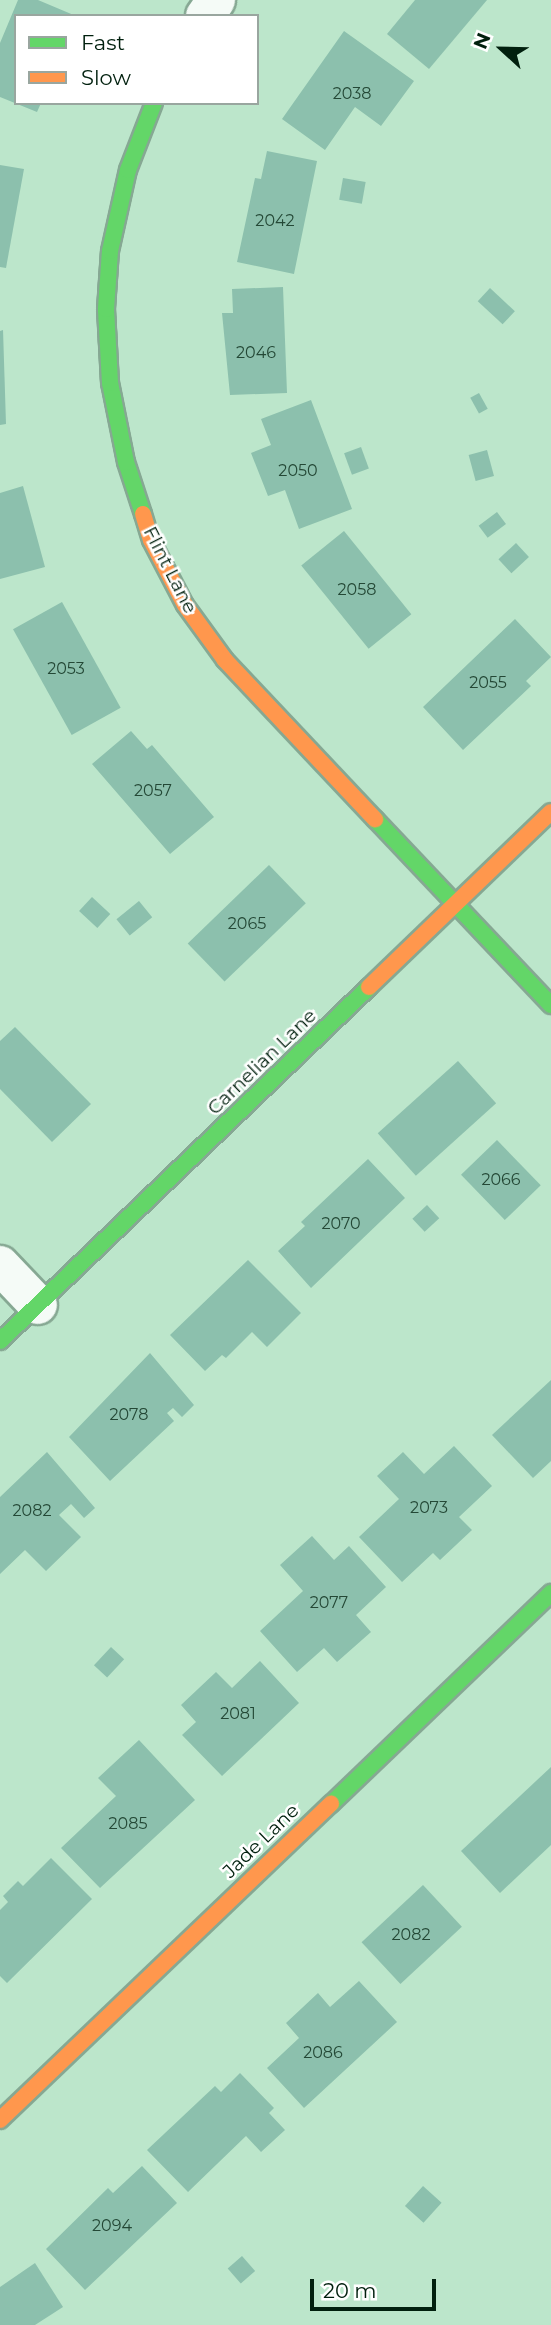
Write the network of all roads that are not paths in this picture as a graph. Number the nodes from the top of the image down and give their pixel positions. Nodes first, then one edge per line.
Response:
1 (153, 105) edge
2 (551, 813) edge
3 (456, 905) junction
4 (551, 1005) edge
5 (0, 1265) edge
6 (38, 1305) junction
7 (0, 1341) edge
8 (551, 1593) edge
9 (0, 2120) edge

1 - 3 street, Flint Lane
2 - 3 street, Carnelian Lane
3 - 4 street, Flint Lane
3 - 6 street, Carnelian Lane
5 - 6 street
6 - 7 street, Carnelian Lane
8 - 9 street, Jade Lane

